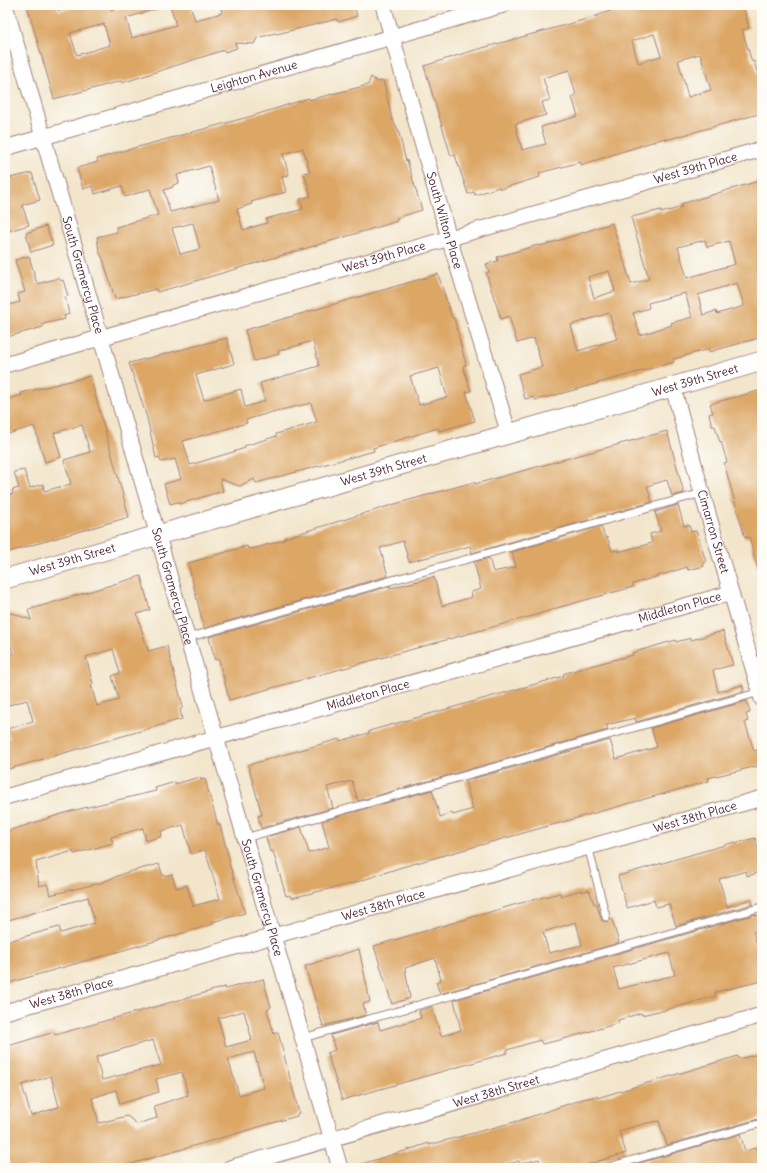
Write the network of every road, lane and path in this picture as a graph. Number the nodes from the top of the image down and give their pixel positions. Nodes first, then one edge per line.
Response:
1 (5, 5) edge
2 (383, 5) edge
3 (503, 5) edge
4 (392, 37) junction
5 (43, 137) junction
6 (5, 148) edge
7 (762, 149) edge
8 (449, 238) junction
9 (101, 338) junction
10 (762, 361) edge
11 (5, 365) edge
12 (673, 387) junction
13 (509, 434) junction
14 (702, 493) junction
15 (158, 535) junction
16 (5, 579) edge
17 (731, 593) junction
18 (187, 638) junction
19 (761, 695) edge
20 (216, 738) junction
21 (5, 797) edge
22 (762, 798) edge
23 (245, 838) junction
24 (588, 846) junction
25 (762, 907) edge
26 (606, 917) dead end
27 (273, 937) junction
28 (5, 1012) edge
29 (762, 1015) edge
30 (303, 1038) junction
31 (762, 1123) edge
32 (332, 1140) junction
33 (230, 1168) edge
34 (340, 1168) edge
35 (605, 1168) edge

1 - 5 street, South Gramercy Place
2 - 4 street, South Wilton Place
3 - 4 street, Leighton Avenue
4 - 5 street, Leighton Avenue
4 - 8 street, South Wilton Place
5 - 6 street, Leighton Avenue
5 - 9 street, South Gramercy Place
7 - 8 street, West 39th Place
8 - 9 street, West 39th Place
8 - 13 street, South Wilton Place
9 - 11 street, West 39th Place
9 - 15 street, South Gramercy Place
10 - 12 street, West 39th Street
12 - 13 street, West 39th Street
12 - 14 street, Cimarron Street
13 - 15 street, West 39th Street
14 - 17 street, Cimarron Street
14 - 18 lane
15 - 16 street, West 39th Street
15 - 18 street, South Gramercy Place
17 - 19 street, Cimarron Street
17 - 20 street, Middleton Place
18 - 20 street, South Gramercy Place
19 - 23 lane
20 - 21 street, Middleton Place
20 - 23 street, South Gramercy Place
22 - 24 street, West 38th Place
23 - 27 street, South Gramercy Place
24 - 26 lane
24 - 27 street, West 38th Place
25 - 30 lane
27 - 28 street, West 38th Place
27 - 30 street, South Gramercy Place
29 - 32 street, West 38th Street
30 - 32 street, South Gramercy Place
31 - 35 lane
32 - 33 street, West 38th Street
32 - 34 street, South Gramercy Place

